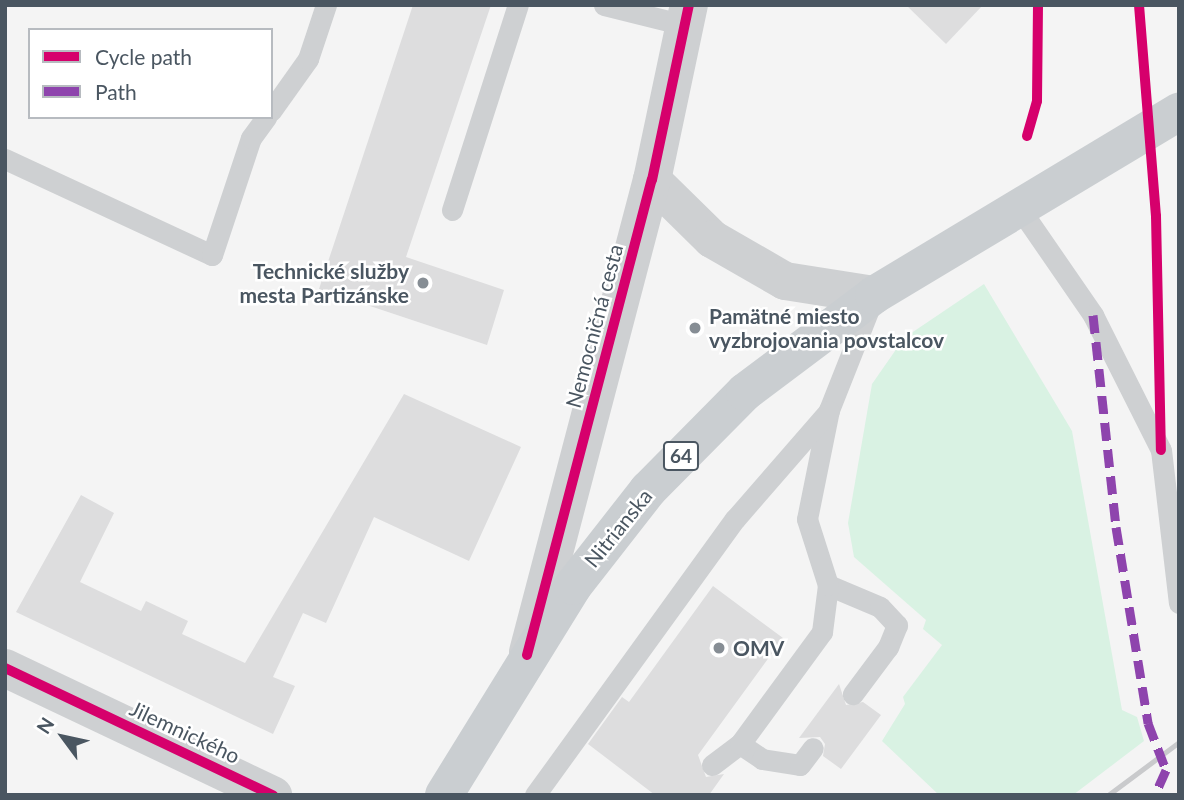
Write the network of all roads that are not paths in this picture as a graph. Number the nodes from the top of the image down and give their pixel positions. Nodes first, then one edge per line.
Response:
1 (326, 5) edge
2 (518, 5) edge
3 (604, 5) edge
4 (687, 15) edge
5 (273, 108) edge
6 (1179, 112) edge
7 (265, 119) edge
8 (5, 159) edge
9 (652, 180) junction
10 (1020, 209) junction
11 (452, 210) dead end
12 (874, 295) junction
13 (829, 410) junction
14 (828, 585) junction
15 (1179, 603) edge
16 (527, 655) junction
17 (5, 668) edge
18 (853, 694) dead end
19 (740, 744) junction
20 (813, 748) dead end
21 (712, 765) dead end
22 (273, 795) edge
23 (444, 795) edge
24 (535, 795) edge

1 - 5 lane
2 - 11 lane
3 - 4 lane
4 - 9 street, Nemocničná cesta
6 - 10 main road, Nitrianska / 64
7 - 8 lane
9 - 12 street
9 - 16 street, Nemocničná cesta
10 - 12 main road, Nitrianska / 64
10 - 15 lane
12 - 13 lane
12 - 16 main road, Nitrianska / 64
13 - 14 lane
13 - 24 lane
14 - 18 lane
14 - 19 lane
16 - 23 main road, Nitrianska / 64
17 - 22 street, Jilemnického
19 - 20 lane
19 - 21 lane

